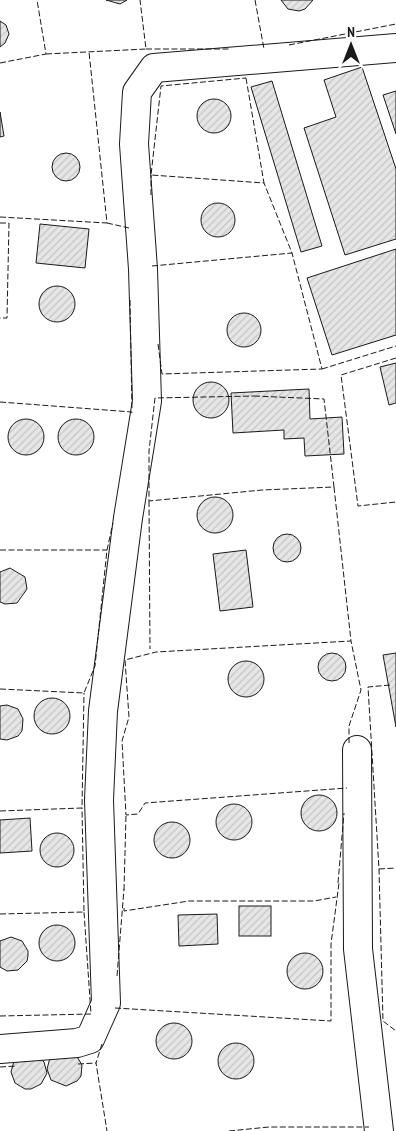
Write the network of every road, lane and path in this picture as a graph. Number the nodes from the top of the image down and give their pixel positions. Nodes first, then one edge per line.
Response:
1 (396, 48) edge
2 (357, 750) dead end
3 (0, 1049) edge
4 (379, 1131) edge

1 - 3 street
2 - 4 street

